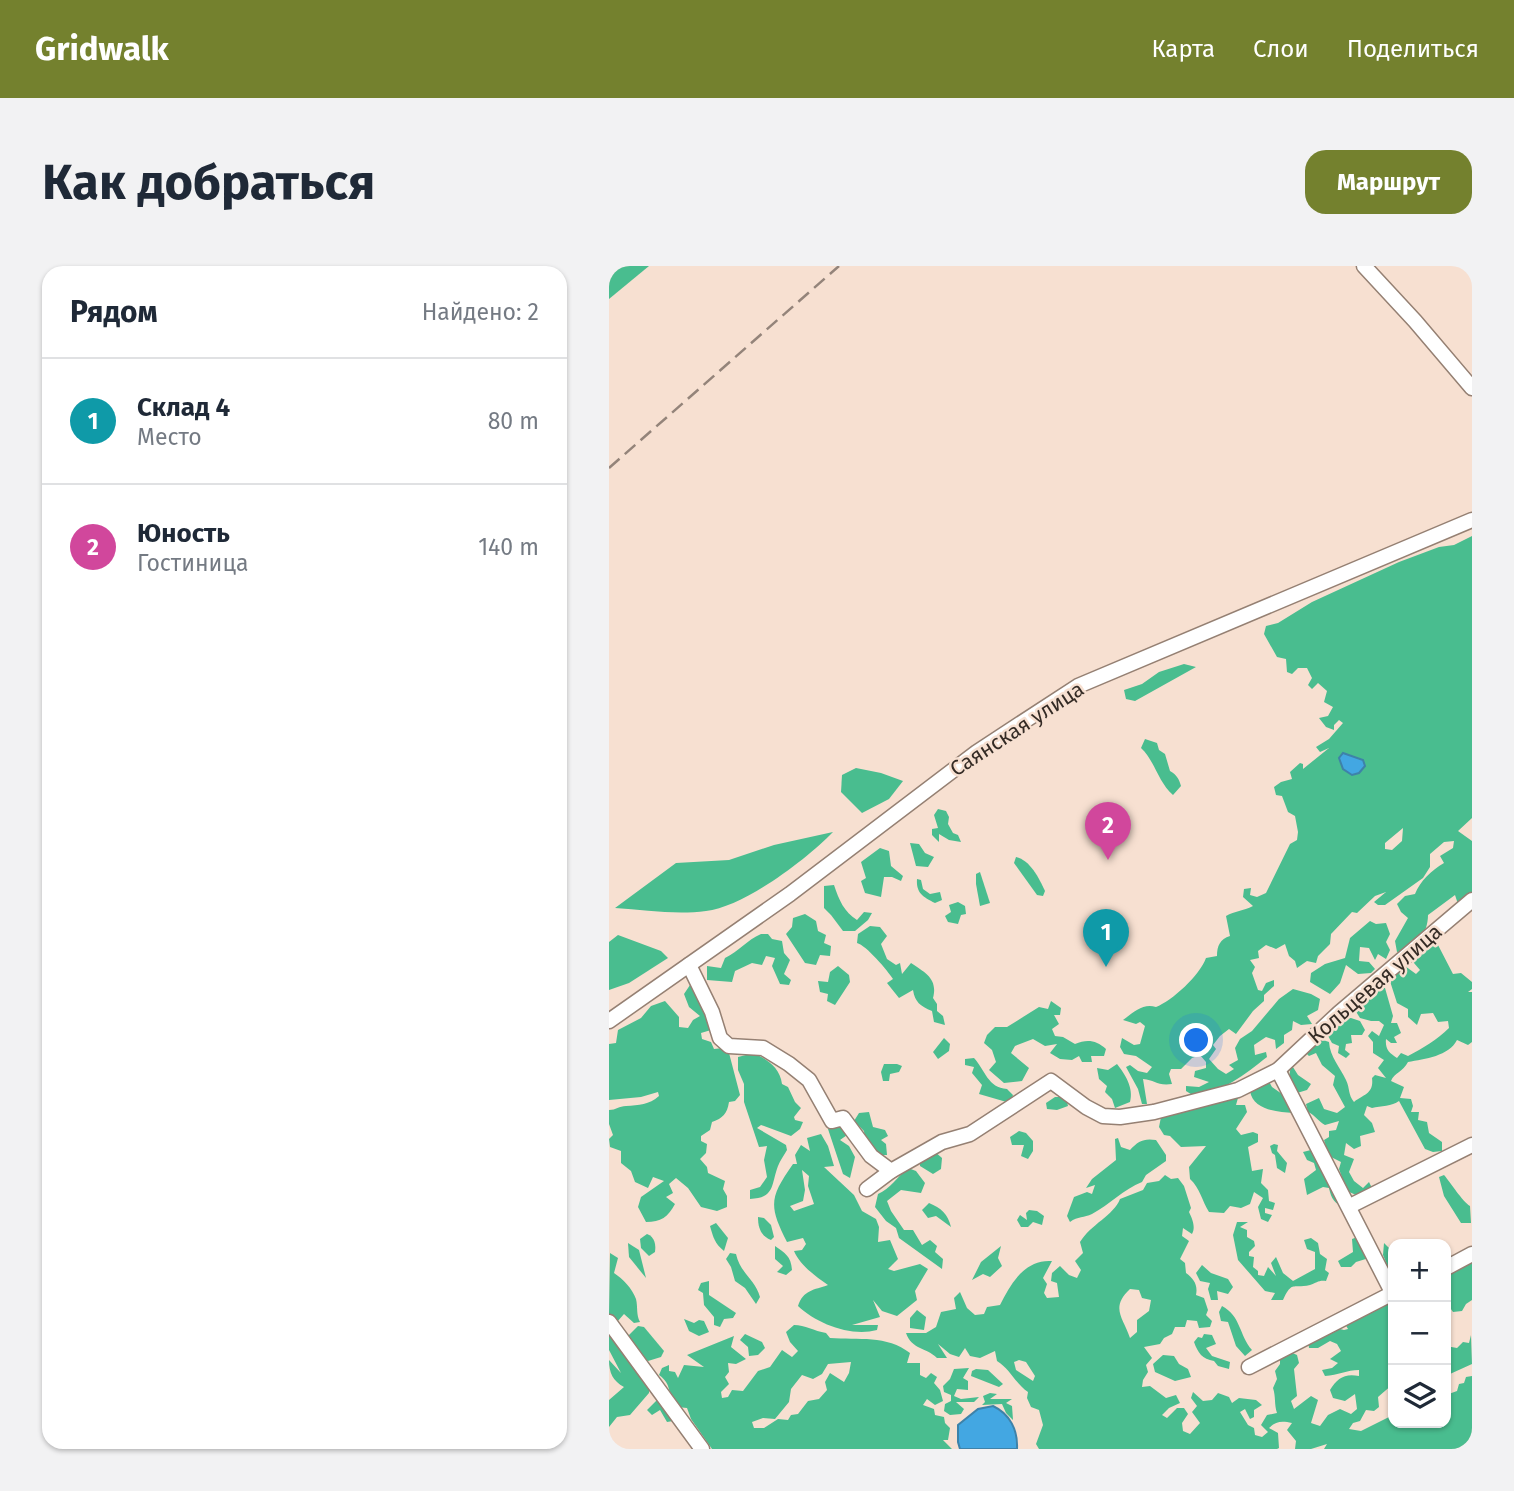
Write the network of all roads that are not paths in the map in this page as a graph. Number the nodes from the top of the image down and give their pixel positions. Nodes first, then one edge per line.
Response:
1 (1364, 266) edge
2 (1472, 388) edge
3 (1472, 520) edge
4 (1472, 900) edge
5 (689, 965) junction
6 (609, 1021) edge
7 (1279, 1070) junction
8 (1472, 1145) edge
9 (891, 1171) junction
10 (867, 1189) dead end
11 (1350, 1206) junction
12 (1472, 1254) edge
13 (1451, 1265) edge
14 (1388, 1284) edge
15 (1388, 1297) edge
16 (609, 1322) edge
17 (1249, 1367) dead end
18 (702, 1449) edge

1 - 2 street
3 - 5 street, Саянская улица
4 - 7 street, Кольцевая улица
5 - 6 street, Саянская улица
5 - 9 street
7 - 9 street, Кольцевая улица
7 - 11 street
8 - 11 street
9 - 10 street
11 - 14 street
12 - 13 street
15 - 17 street
16 - 18 street

